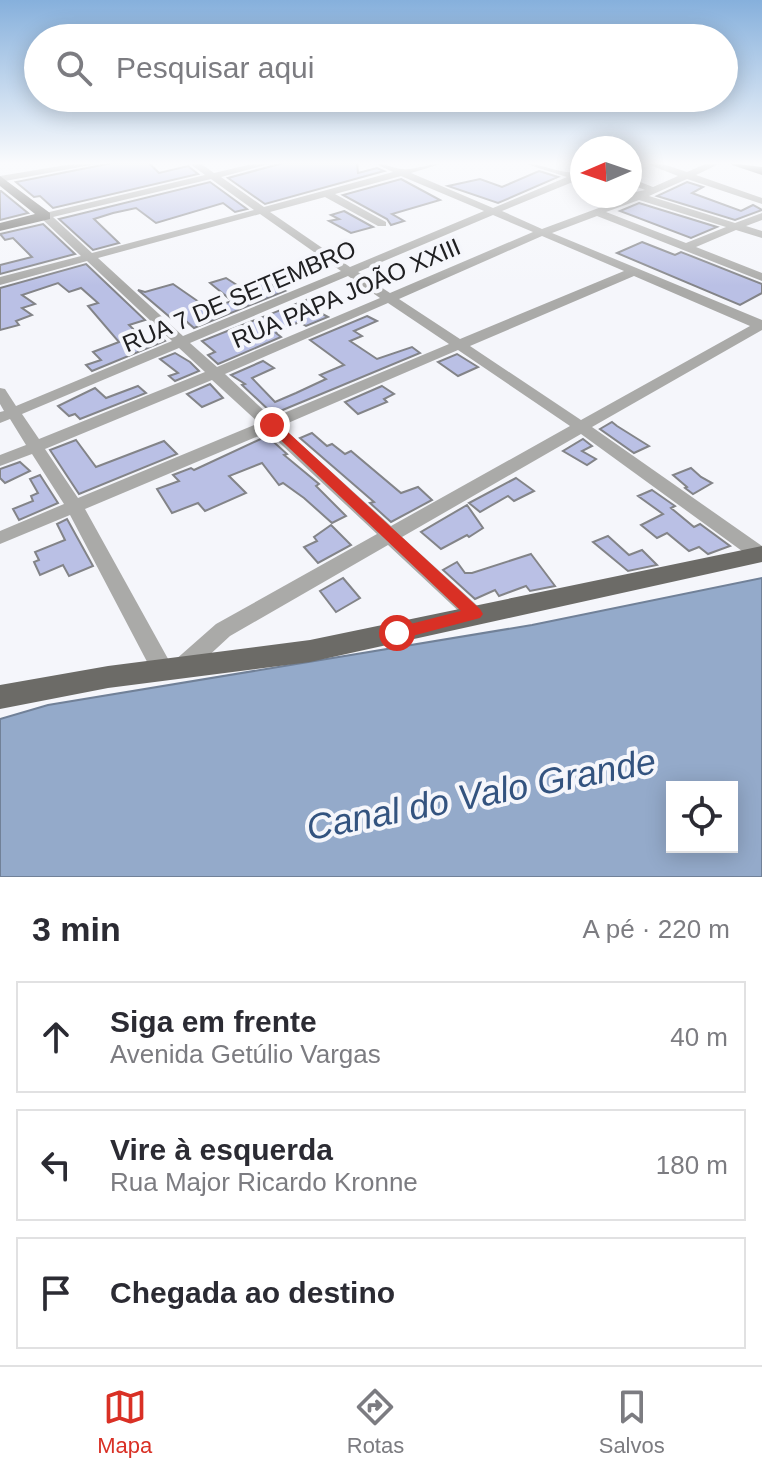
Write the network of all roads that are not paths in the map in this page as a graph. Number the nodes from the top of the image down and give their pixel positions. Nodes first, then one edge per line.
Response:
1 (30, 204) edge
2 (95, 204) edge
3 (250, 204) edge
4 (286, 204) edge
5 (346, 204) edge
6 (479, 204) edge
7 (513, 204) edge
8 (670, 204) edge
9 (681, 204) edge
10 (605, 208) edge
11 (260, 211) junction
12 (496, 211) junction
13 (695, 211) junction
14 (597, 212) junction
15 (45, 216) junction
16 (762, 216) edge
17 (382, 224) dead end
18 (735, 226) junction
19 (0, 227) edge
20 (543, 232) junction
21 (762, 235) edge
22 (687, 247) junction
23 (87, 256) junction
24 (635, 271) junction
25 (350, 272) junction
26 (762, 277) edge
27 (0, 281) edge
28 (391, 298) junction
29 (761, 325) edge
30 (183, 344) junction
31 (464, 345) junction
32 (216, 373) junction
33 (0, 392) edge
34 (7, 416) edge
35 (272, 425) junction
36 (582, 427) junction
37 (35, 446) junction
38 (0, 461) edge
39 (75, 508) junction
40 (392, 535) junction
41 (0, 538) edge
42 (761, 554) edge
43 (474, 614) junction
44 (172, 668) junction
45 (0, 697) edge

1 - 15 main road
2 - 15 street
3 - 11 street
4 - 11 street
5 - 17 street
6 - 12 street
7 - 12 street, RUA 7 DE SETEMBRO
8 - 13 street
9 - 13 street
10 - 14 street, RUA PAPA JOÃO XXIII
11 - 23 street
11 - 25 street
12 - 20 street
12 - 25 street, RUA 7 DE SETEMBRO
13 - 18 street
14 - 20 street, RUA PAPA JOÃO XXIII
14 - 22 street
15 - 19 main road
15 - 23 street
16 - 18 street
18 - 21 street
18 - 22 street
20 - 24 street
20 - 28 street, RUA PAPA JOÃO XXIII
22 - 26 street
23 - 27 street
23 - 30 street
24 - 29 street
24 - 31 street
25 - 28 street
25 - 30 street, RUA 7 DE SETEMBRO
28 - 31 street
28 - 32 street, RUA PAPA JOÃO XXIII
29 - 36 street
30 - 32 street
30 - 34 street, RUA 7 DE SETEMBRO
31 - 35 street
31 - 36 street
32 - 35 street
32 - 37 street, RUA PAPA JOÃO XXIII
33 - 34 street
34 - 37 street
35 - 39 street
35 - 40 street
36 - 40 street
36 - 42 street
37 - 38 street, RUA PAPA JOÃO XXIII
37 - 39 street
39 - 41 street
39 - 44 street
40 - 43 street
40 - 44 street
42 - 43 main road
43 - 44 main road
44 - 45 main road

